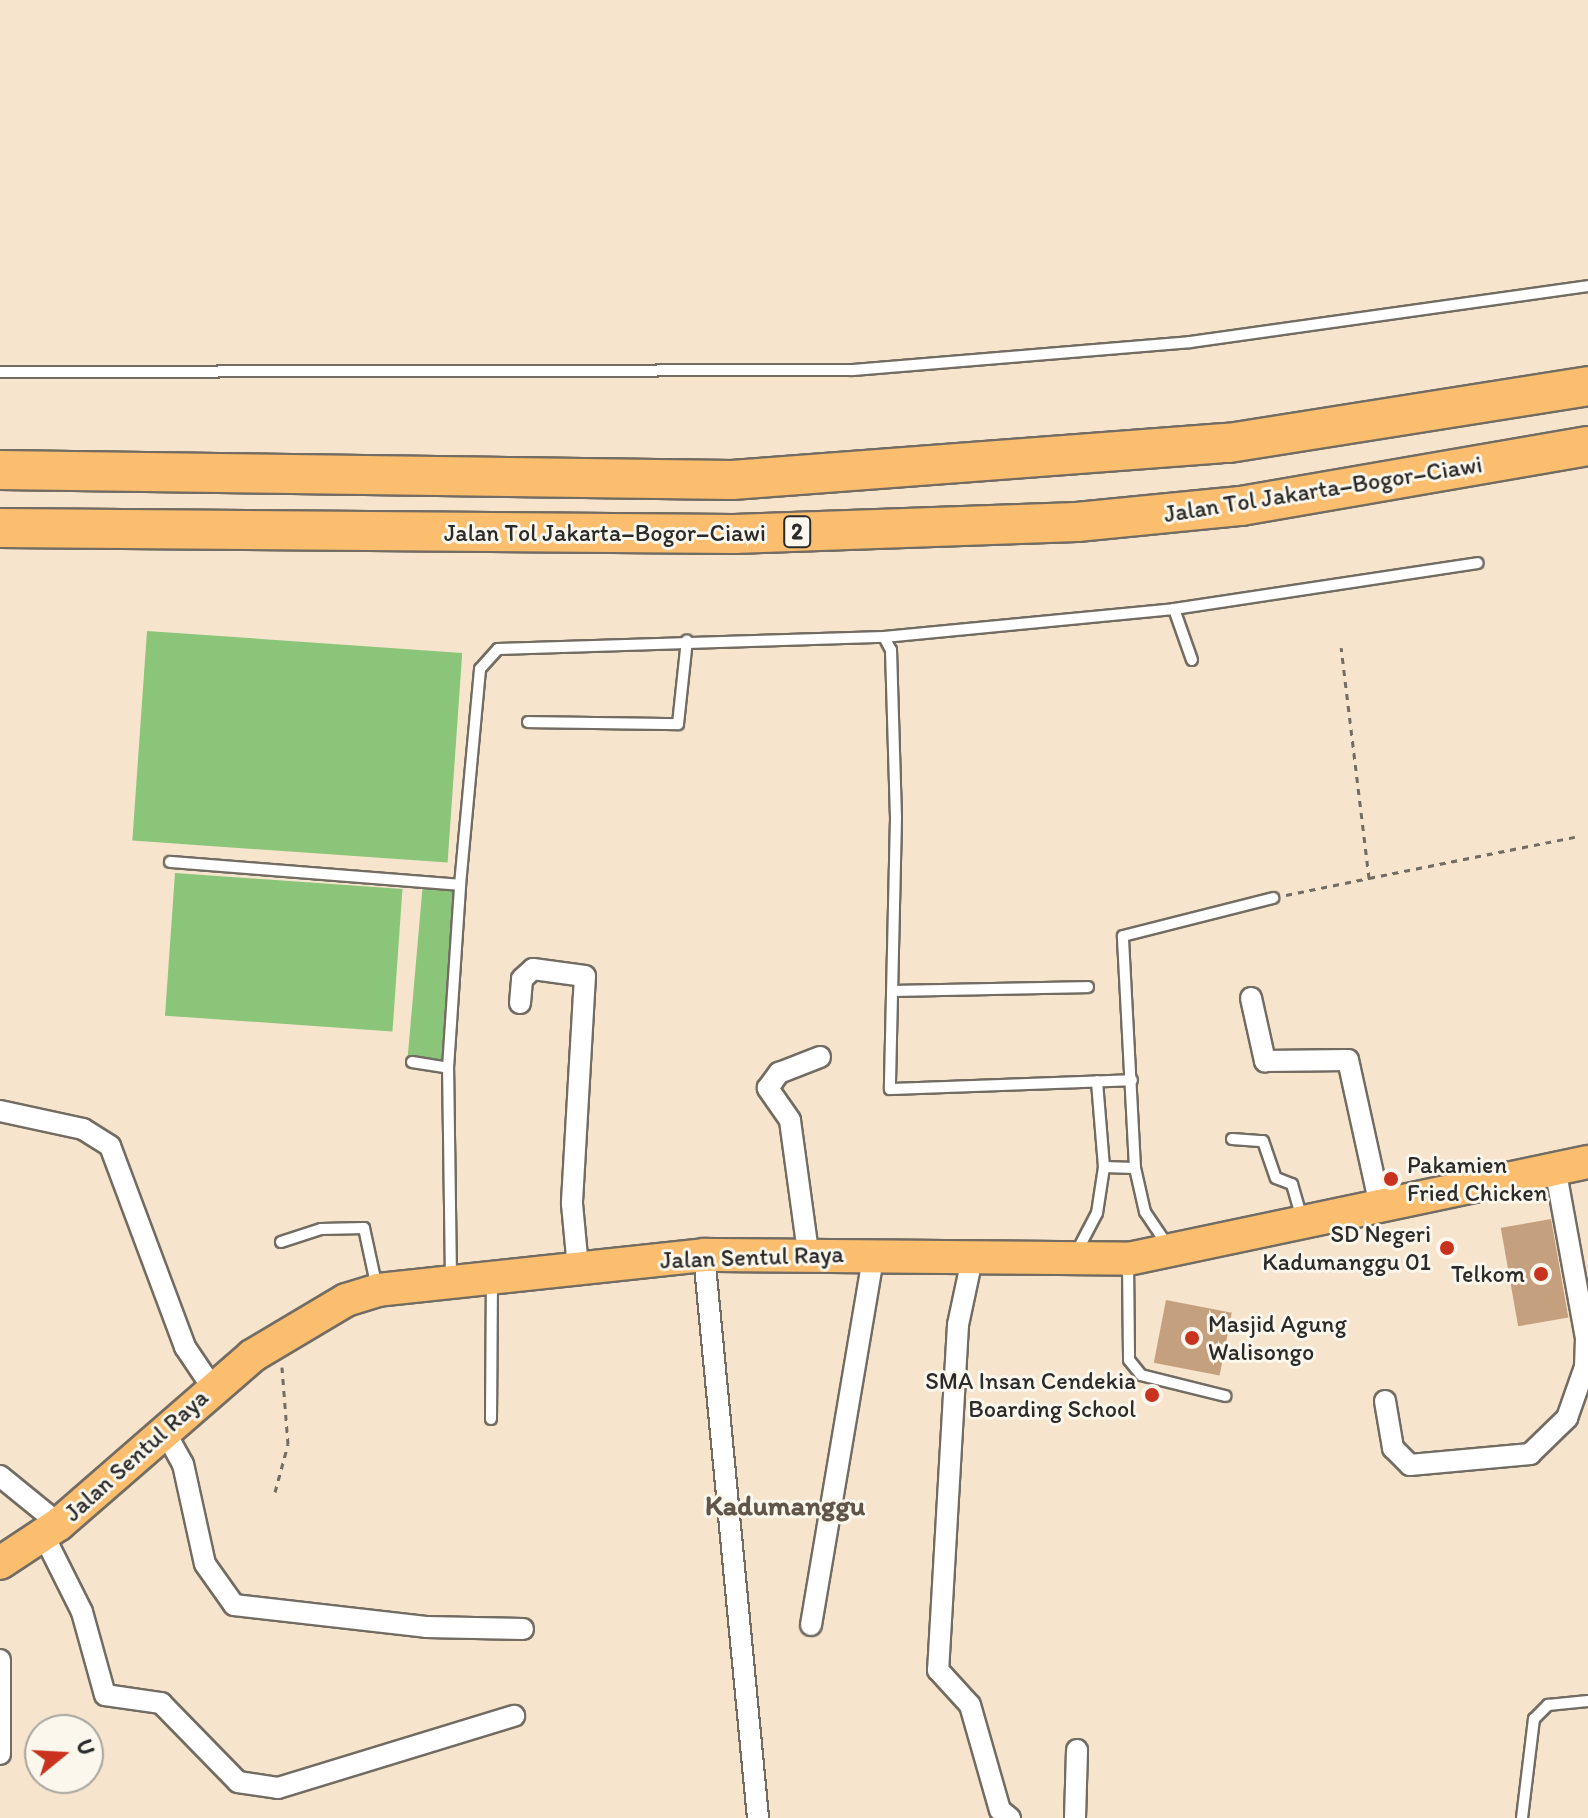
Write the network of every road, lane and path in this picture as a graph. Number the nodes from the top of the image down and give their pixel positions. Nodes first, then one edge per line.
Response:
1 (1588, 286) edge
2 (0, 372) edge
3 (1588, 386) edge
4 (1588, 446) edge
5 (0, 470) edge
6 (0, 528) edge
7 (275, 532) junction
8 (0, 554) edge
9 (1478, 563) dead end
10 (1174, 609) junction
11 (884, 637) junction
12 (687, 640) junction
13 (1341, 648) dead end
14 (1192, 660) dead end
15 (528, 722) dead end
16 (1575, 837) dead end
17 (170, 862) dead end
18 (1369, 878) junction
19 (460, 885) junction
20 (1273, 898) joint
21 (1088, 987) dead end
22 (897, 991) junction
23 (1251, 998) dead end
24 (520, 1003) dead end
25 (820, 1057) dead end
26 (412, 1062) dead end
27 (448, 1068) junction
28 (1132, 1080) junction
29 (1097, 1081) junction
30 (0, 1111) edge
31 (1232, 1139) dead end
32 (1588, 1162) edge
33 (1104, 1167) junction
34 (1555, 1167) junction
35 (1135, 1168) junction
36 (1380, 1205) junction
37 (1303, 1223) junction
38 (281, 1242) dead end
39 (1171, 1251) junction
40 (808, 1252) junction
41 (874, 1254) junction
42 (704, 1255) junction
43 (972, 1259) junction
44 (1128, 1259) junction
45 (1071, 1263) junction
46 (578, 1267) junction
47 (492, 1277) junction
48 (451, 1278) junction
49 (378, 1290) junction
50 (275, 1341) junction
51 (212, 1387) junction
52 (1225, 1396) dead end
53 (1385, 1401) dead end
54 (491, 1419) dead end
55 (164, 1430) junction
56 (0, 1476) edge
57 (275, 1492) dead end
58 (51, 1530) junction
59 (0, 1563) edge
60 (811, 1625) dead end
61 (523, 1629) dead end
62 (0, 1660) edge
63 (1588, 1701) edge
64 (514, 1716) dead end
65 (1077, 1750) dead end
66 (0, 1754) edge
67 (758, 1818) edge
68 (1010, 1818) edge
69 (1075, 1818) edge
70 (1522, 1818) edge

1 - 2 lane
3 - 5 highway
4 - 7 highway, Jalan Tol Jakarta–Bogor–Ciawi / 2
6 - 7 highway, Jalan Tol Jakarta–Bogor–Ciawi / 2
7 - 8 highway
9 - 10 lane
10 - 11 lane
10 - 14 lane
11 - 12 lane
11 - 22 lane
12 - 15 lane
12 - 19 lane
13 - 18 path
16 - 18 path
17 - 19 lane
18 - 20 path
19 - 27 lane
20 - 28 lane
21 - 22 lane
22 - 29 lane
23 - 36 street
24 - 46 street
25 - 40 street
26 - 27 lane
27 - 48 lane
28 - 29 lane
28 - 35 lane
29 - 33 lane
30 - 51 street
31 - 37 lane
32 - 34 main road, Jalan Sentul Raya
33 - 35 lane
33 - 45 lane
34 - 36 main road, Jalan Sentul Raya
34 - 53 street
35 - 39 lane
36 - 37 main road, Jalan Sentul Raya
37 - 39 main road, Jalan Sentul Raya
38 - 49 lane
39 - 44 main road, Jalan Sentul Raya
40 - 41 main road, Jalan Sentul Raya
40 - 42 main road, Jalan Sentul Raya
41 - 43 main road, Jalan Sentul Raya
41 - 60 street
42 - 46 main road, Jalan Sentul Raya
42 - 67 street
43 - 45 main road, Jalan Sentul Raya
43 - 68 street
44 - 45 main road, Jalan Sentul Raya
44 - 52 lane
46 - 47 main road, Jalan Sentul Raya
47 - 48 main road, Jalan Sentul Raya
47 - 54 lane
48 - 49 main road, Jalan Sentul Raya
49 - 50 main road, Jalan Sentul Raya
50 - 51 main road, Jalan Sentul Raya
50 - 57 path
51 - 55 main road, Jalan Sentul Raya
55 - 58 main road, Jalan Sentul Raya
55 - 61 street
56 - 58 street
58 - 59 main road, Jalan Sentul Raya
58 - 64 street
62 - 66 street
63 - 70 lane
65 - 69 street

